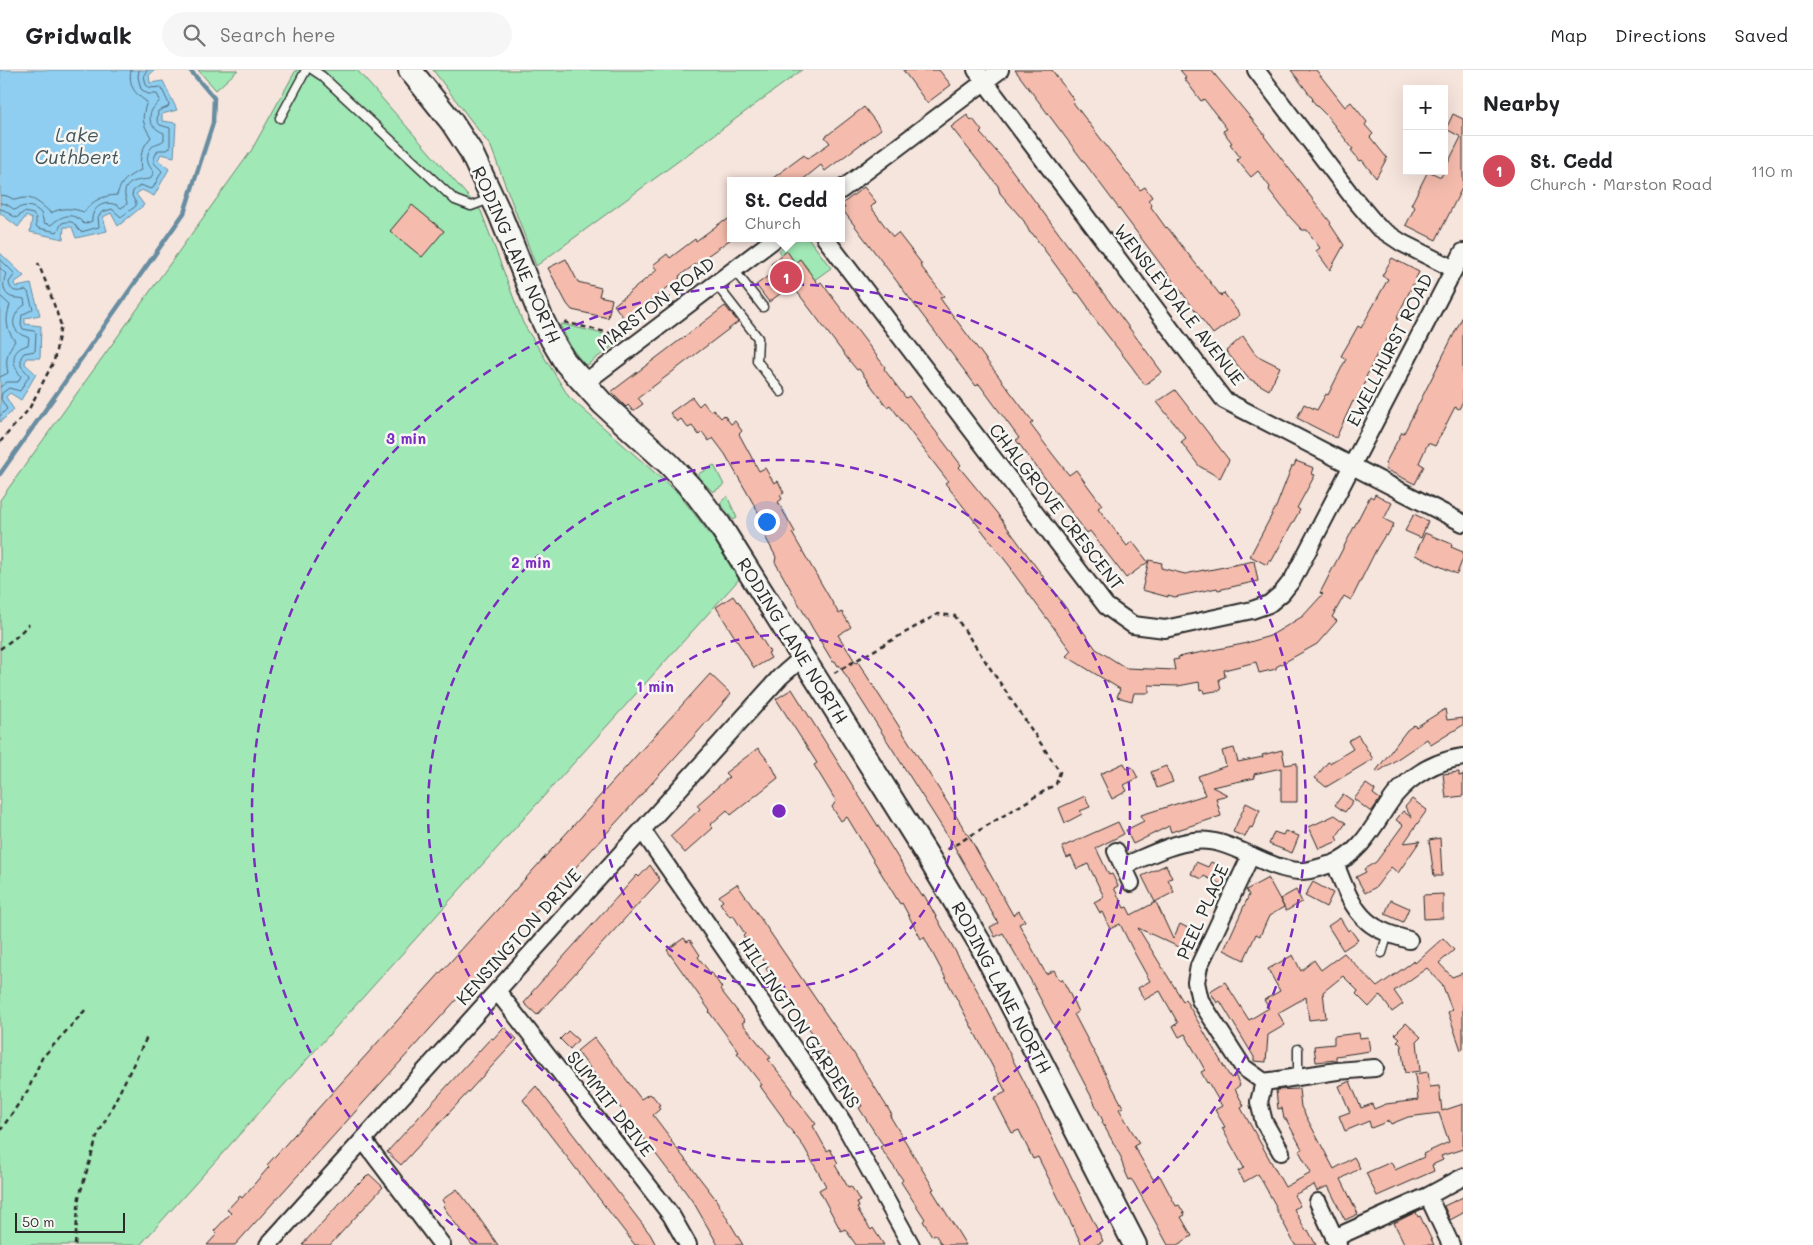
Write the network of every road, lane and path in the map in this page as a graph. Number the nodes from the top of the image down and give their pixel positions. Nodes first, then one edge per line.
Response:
1 (306, 70) edge
2 (313, 70) edge
3 (410, 70) edge
4 (1000, 70) edge
5 (1256, 70) edge
6 (980, 76) edge
7 (280, 118) dead end
8 (845, 187) edge
9 (493, 198) junction
10 (771, 242) edge
11 (829, 242) edge
12 (1463, 252) edge
13 (38, 263) dead end
14 (1454, 269) junction
15 (734, 270) junction
16 (716, 284) junction
17 (763, 307) dead end
18 (541, 317) junction
19 (641, 340) junction
20 (583, 384) junction
21 (781, 392) dead end
22 (0, 442) edge
23 (1352, 467) junction
24 (1463, 524) edge
25 (29, 624) dead end
26 (0, 649) edge
27 (802, 658) junction
28 (817, 682) junction
29 (1463, 757) edge
30 (642, 830) junction
31 (1250, 857) junction
32 (930, 860) junction
33 (1335, 863) junction
34 (1131, 883) dead end
35 (1388, 933) junction
36 (1409, 940) dead end
37 (1382, 953) dead end
38 (497, 991) junction
39 (87, 1008) dead end
40 (147, 1037) dead end
41 (1298, 1049) dead end
42 (1375, 1068) dead end
43 (1298, 1077) junction
44 (1264, 1082) junction
45 (0, 1131) edge
46 (362, 1140) junction
47 (1281, 1152) dead end
48 (1463, 1177) edge
49 (1428, 1196) junction
50 (1318, 1202) dead end
51 (1336, 1241) edge
52 (75, 1245) edge
53 (268, 1245) edge
54 (442, 1245) edge
55 (688, 1245) edge
56 (911, 1245) edge
57 (1135, 1245) edge
58 (1451, 1245) edge

1 - 7 lane
2 - 9 lane
3 - 9 street, RODING LANE NORTH
4 - 6 street
5 - 14 street
6 - 8 street
6 - 23 street, WENSLEYDALE AVENUE
9 - 18 street, RODING LANE NORTH
10 - 15 street, MARSTON ROAD
11 - 23 street, CHALGROVE CRESCENT
12 - 14 street, EWELLHURST ROAD
13 - 22 path
14 - 23 street, EWELLHURST ROAD
15 - 16 street, MARSTON ROAD
15 - 17 lane
16 - 19 street, MARSTON ROAD
16 - 21 lane
18 - 19 path
18 - 20 street, RODING LANE NORTH
19 - 20 street, MARSTON ROAD
20 - 27 street, RODING LANE NORTH
23 - 24 street, WENSLEYDALE AVENUE
25 - 26 path
27 - 28 street, RODING LANE NORTH
27 - 30 street, KENSINGTON DRIVE
28 - 32 street, RODING LANE NORTH
28 - 32 path
29 - 33 street, PEEL PLACE
30 - 38 street, KENSINGTON DRIVE
30 - 56 street, HILLINGTON GARDENS
31 - 33 street, PEEL PLACE
31 - 34 street, PEEL PLACE
31 - 44 street, PEEL PLACE
32 - 57 street, RODING LANE NORTH
33 - 35 street
35 - 36 street
35 - 37 lane
38 - 46 street, KENSINGTON DRIVE
38 - 55 street, SUMMIT DRIVE
39 - 45 path
40 - 52 path
41 - 43 lane
42 - 43 street
43 - 44 street
44 - 47 street
46 - 53 street, KENSINGTON DRIVE
46 - 54 street
48 - 49 street
49 - 51 street
49 - 58 street
50 - 51 street

